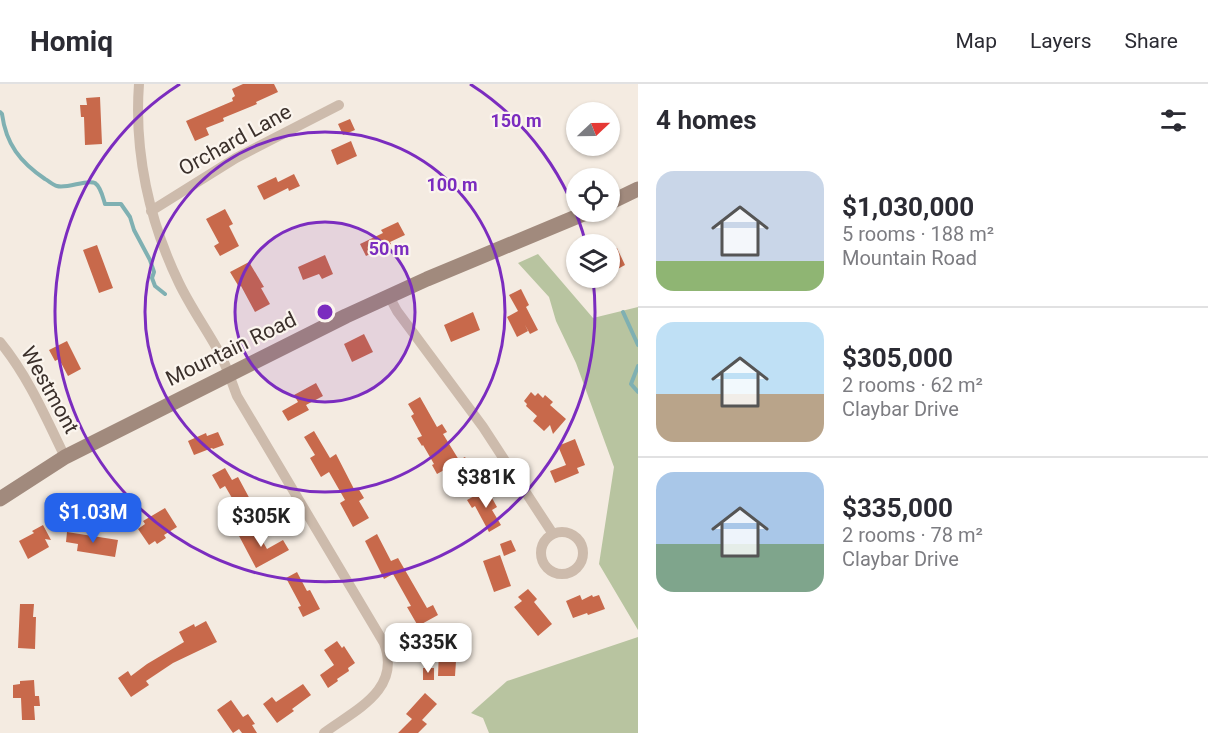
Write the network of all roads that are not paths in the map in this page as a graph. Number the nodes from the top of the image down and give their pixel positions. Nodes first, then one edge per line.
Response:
1 (139, 84) edge
2 (339, 105) dead end
3 (638, 189) edge
4 (620, 198) edge
5 (151, 211) junction
6 (566, 221) edge
7 (389, 296) junction
8 (0, 342) edge
9 (228, 374) junction
10 (65, 457) junction
11 (0, 499) edge
12 (553, 534) dead end
13 (324, 733) edge

1 - 5 street
2 - 5 street, Orchard Lane
3 - 4 main road
5 - 9 street
6 - 7 main road, Mountain Road
7 - 9 main road, Mountain Road
7 - 12 street
8 - 10 street, Westmont
9 - 10 main road, Mountain Road
9 - 13 street
10 - 11 main road, Mountain Road

